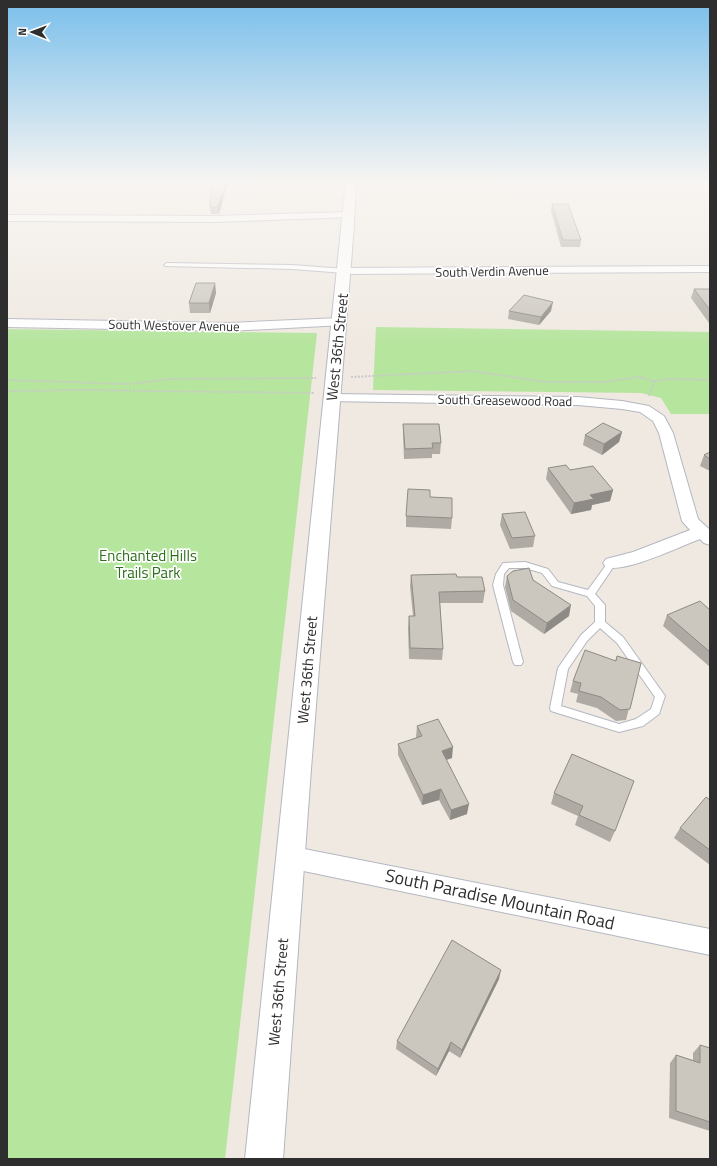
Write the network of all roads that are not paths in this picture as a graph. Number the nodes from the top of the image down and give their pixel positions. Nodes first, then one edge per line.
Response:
1 (348, 235) edge
2 (167, 265) dead end
3 (710, 269) edge
4 (345, 271) junction
5 (340, 322) junction
6 (7, 323) edge
7 (332, 389) junction
8 (706, 535) edge
9 (612, 563) joint
10 (590, 594) junction
11 (600, 623) junction
12 (518, 662) dead end
13 (289, 857) junction
14 (710, 942) edge
15 (264, 1159) edge

1 - 4 street, West 36th Street
2 - 4 lane
3 - 4 street, South Verdin Avenue
4 - 5 street, West 36th Street
5 - 6 street, South Westover Avenue
5 - 7 street, West 36th Street
7 - 8 street, South Greasewood Road
7 - 13 street, West 36th Street
8 - 9 street
9 - 10 lane
10 - 11 lane
10 - 12 lane
11 - 11 lane
13 - 14 street, South Paradise Mountain Road
13 - 15 street, West 36th Street

